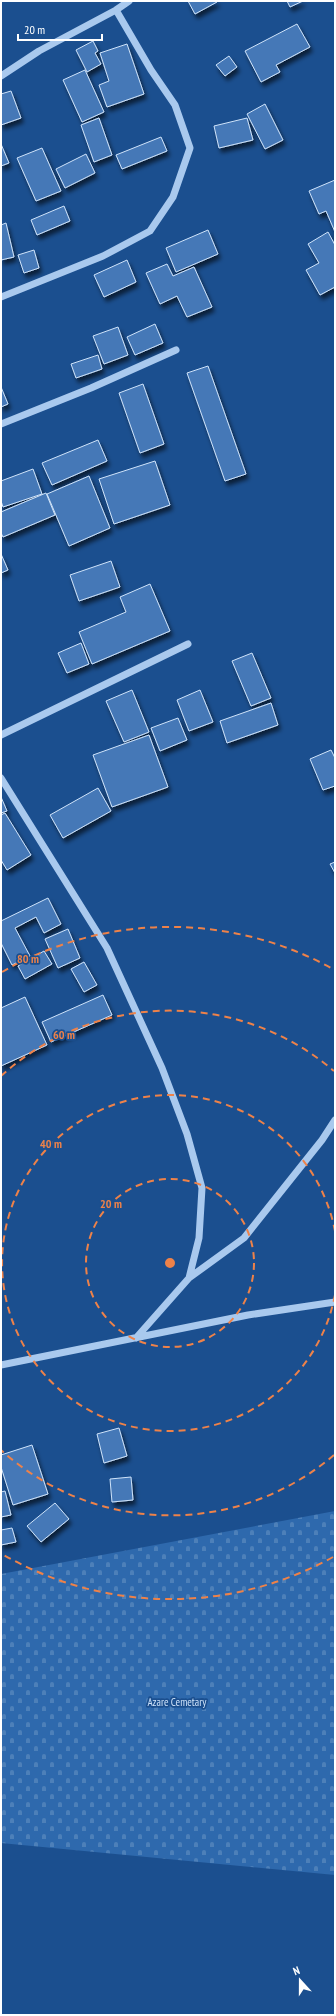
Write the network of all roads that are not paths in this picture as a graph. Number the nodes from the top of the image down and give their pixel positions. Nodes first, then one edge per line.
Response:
1 (129, 1) edge
2 (116, 10) junction
3 (1, 76) edge
4 (1, 297) edge
5 (176, 350) dead end
6 (1, 424) edge
7 (188, 644) dead end
8 (1, 735) edge
9 (1, 778) edge
10 (335, 1120) edge
11 (188, 1278) junction
12 (335, 1302) edge
13 (136, 1338) junction
14 (1, 1365) edge

1 - 2 street
2 - 3 street
2 - 4 street
5 - 6 street
7 - 8 street
9 - 11 street
10 - 11 street
11 - 13 street
12 - 13 street
13 - 14 street

